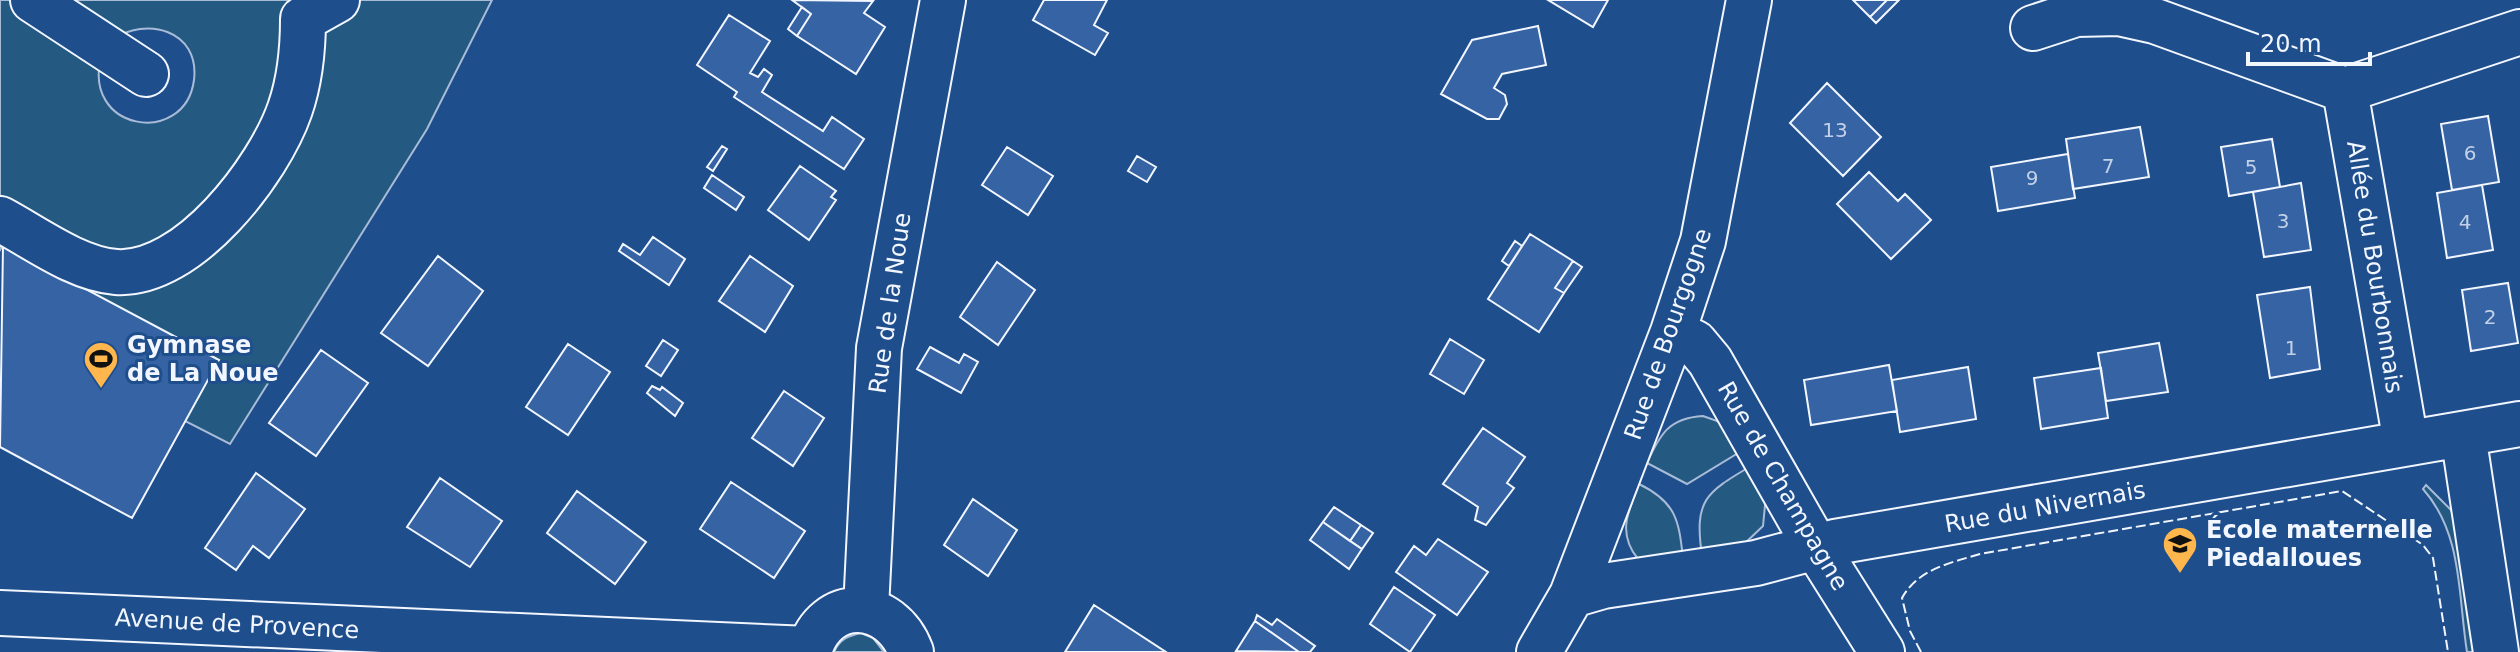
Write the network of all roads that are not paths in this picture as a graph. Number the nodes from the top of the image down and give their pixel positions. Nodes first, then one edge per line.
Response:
1 (33, 0) edge
2 (943, 0) edge
3 (1749, 0) edge
4 (312, 6) edge
5 (2033, 28) dead end
6 (2520, 32) edge
7 (146, 74) dead end
8 (2345, 90) junction
9 (0, 219) edge
10 (1673, 332) junction
11 (2520, 424) edge
12 (2463, 434) junction
13 (2406, 443) junction
14 (1816, 547) junction
15 (1572, 595) junction
16 (866, 609) junction
17 (0, 613) edge
18 (809, 650) edge
19 (911, 652) edge
20 (1539, 652) edge
21 (1882, 652) edge
22 (2496, 652) edge

1 - 7 street
2 - 16 street, Rue de la Noue
3 - 10 street, Rue de Bourgogne
4 - 9 street
5 - 8 street
6 - 8 street
8 - 13 street, Allée du Bourbonnais
10 - 14 street, Rue de Champagne
10 - 15 street, Rue de Bourgogne
11 - 12 street, Rue du Nivernais
12 - 13 street, Rue du Nivernais
12 - 22 street
13 - 14 street, Rue du Nivernais
14 - 15 street, Rue du Nivernais
14 - 21 street, Rue de Champagne
15 - 20 street, Rue de Bourgogne
16 - 18 street
16 - 19 street
17 - 18 street, Avenue de Provence

